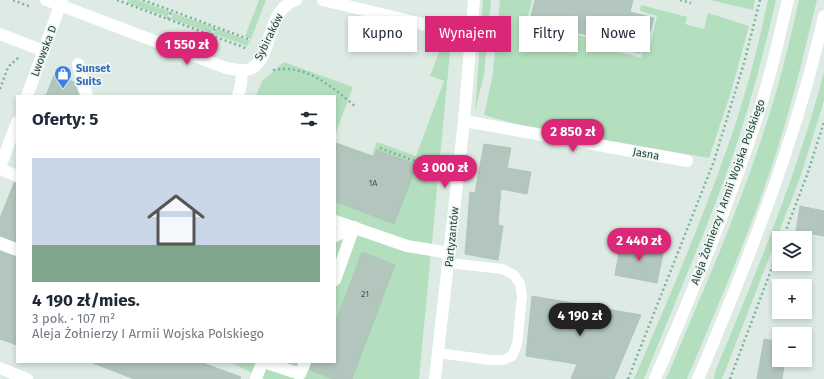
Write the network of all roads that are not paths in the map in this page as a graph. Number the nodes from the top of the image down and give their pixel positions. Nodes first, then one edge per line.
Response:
1 (46, 0) edge
2 (296, 0) edge
3 (323, 0) edge
4 (474, 0) edge
5 (788, 0) edge
6 (61, 3) edge
7 (473, 16) edge
8 (824, 16) edge
9 (425, 25) edge
10 (0, 34) edge
11 (44, 51) junction
12 (470, 52) edge
13 (78, 64) dead end
14 (242, 70) junction
15 (27, 95) edge
16 (87, 95) edge
17 (238, 95) edge
18 (464, 121) junction
19 (16, 125) edge
20 (687, 161) dead end
21 (0, 168) edge
22 (16, 176) edge
23 (336, 220) edge
24 (354, 228) junction
25 (336, 236) edge
26 (0, 244) edge
27 (16, 250) edge
28 (450, 258) junction
29 (336, 277) edge
30 (438, 353) junction
31 (263, 363) edge
32 (266, 363) edge
33 (305, 363) edge
34 (0, 368) edge
35 (27, 379) edge
36 (256, 379) edge
37 (435, 379) edge
38 (655, 379) edge
39 (698, 379) edge

1 - 6 street
2 - 14 street, Sybiraków
3 - 9 street
4 - 7 street, Partyzantów
5 - 38 street, Aleja Żołnierzy I Armii Wojska Polskiego
6 - 11 street, Lwowska D
6 - 14 street
8 - 39 street
10 - 11 street
11 - 15 street, Lwowska D
12 - 18 street, Partyzantów
13 - 16 street
14 - 17 street
18 - 20 street, Jasna
18 - 28 street, Partyzantów
19 - 21 street
21 - 22 street
23 - 24 street
24 - 25 street
24 - 28 street
24 - 29 street
26 - 27 street
28 - 30 street, Partyzantów
28 - 30 lane
30 - 37 street, Partyzantów
31 - 36 street
32 - 33 street
34 - 35 street

